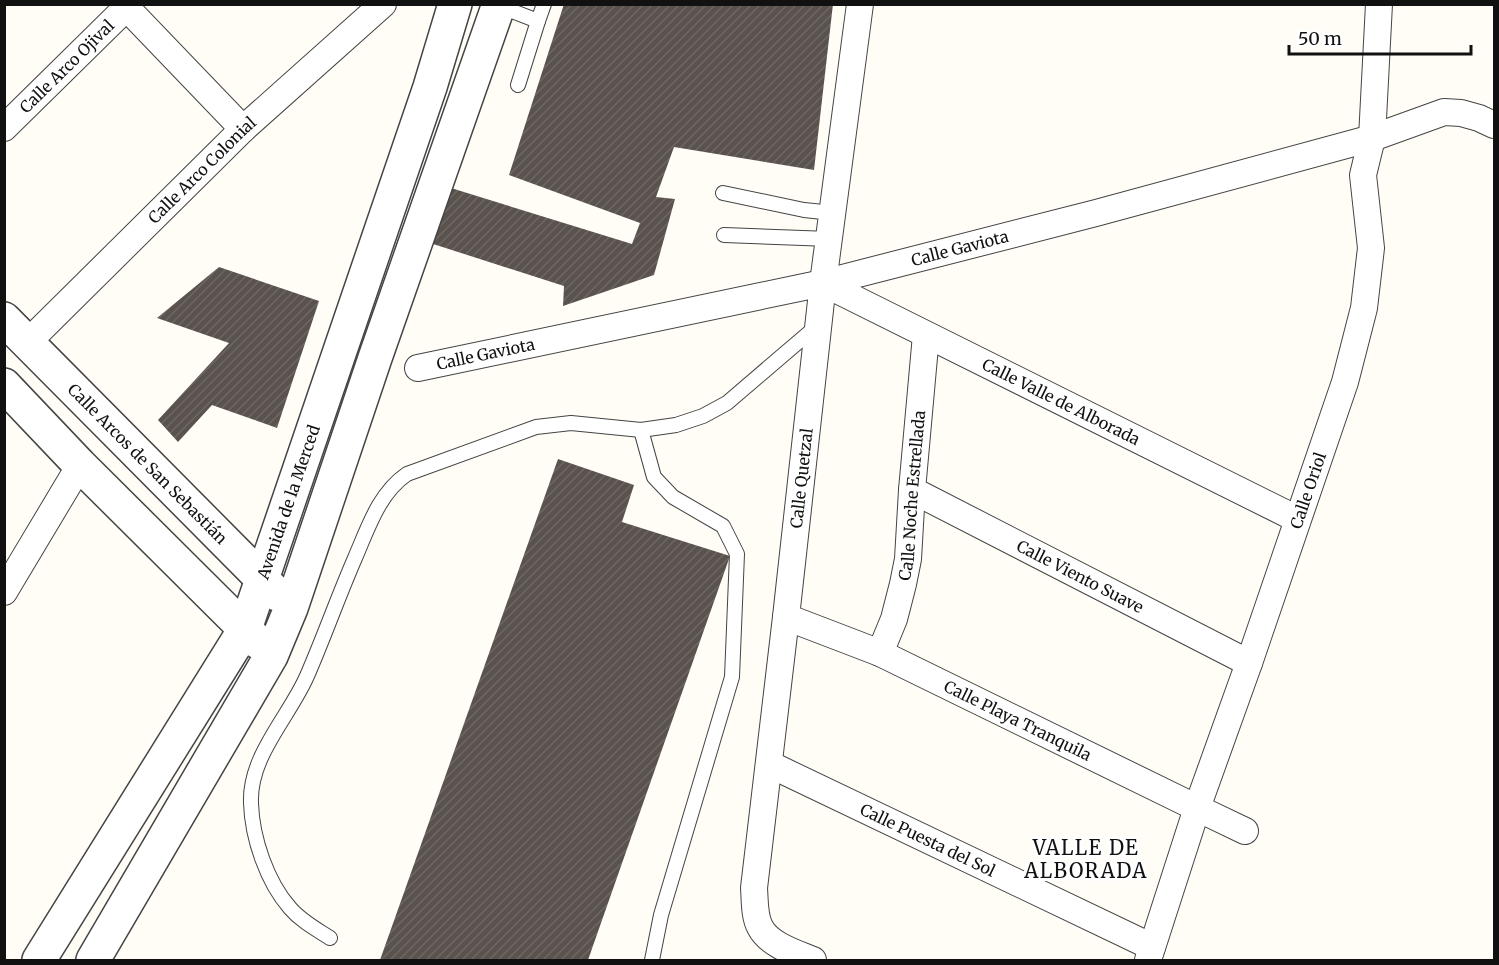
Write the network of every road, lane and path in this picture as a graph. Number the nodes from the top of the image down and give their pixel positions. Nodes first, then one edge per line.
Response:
1 (383, 4) edge
2 (455, 4) edge
3 (544, 4) edge
4 (860, 4) edge
5 (1379, 4) edge
6 (499, 5) edge
7 (126, 6) edge
8 (538, 21) junction
9 (518, 85) dead end
10 (1494, 125) edge
11 (4, 128) edge
12 (243, 129) junction
13 (1372, 138) junction
14 (723, 193) dead end
15 (833, 213) junction
16 (724, 235) dead end
17 (830, 239) junction
18 (824, 283) junction
19 (4, 319) edge
20 (819, 324) junction
21 (926, 335) junction
22 (27, 343) junction
23 (418, 368) dead end
24 (4, 385) edge
25 (641, 430) junction
26 (80, 465) junction
27 (912, 490) junction
28 (1297, 519) junction
29 (262, 580) junction
30 (4, 592) edge
31 (291, 608) junction
32 (786, 617) junction
33 (246, 629) junction
34 (880, 653) junction
35 (271, 656) junction
36 (1249, 663) junction
37 (769, 764) junction
38 (1197, 808) junction
39 (1245, 831) dead end
40 (330, 938) dead end
41 (1150, 954) edge
42 (39, 960) edge
43 (93, 960) edge
44 (652, 960) edge
45 (813, 960) edge

1 - 12 street, Calle Arco Colonial
2 - 29 street, Avenida de la Merced
3 - 8 lane
4 - 15 street, Calle Quetzal
5 - 13 street, Calle Oriol
6 - 8 lane
6 - 31 street
7 - 11 street, Calle Arco Ojival
7 - 12 street
8 - 9 lane
10 - 13 street, Calle Gaviota
12 - 22 street, Calle Arco Colonial
13 - 18 street, Calle Gaviota
13 - 28 street, Calle Oriol
14 - 15 lane
15 - 17 street, Calle Quetzal
16 - 17 lane
17 - 18 street, Calle Quetzal
18 - 20 street, Calle Quetzal
18 - 21 street, Calle Valle de Alborada
18 - 23 street, Calle Gaviota
19 - 22 street, Calle Arcos de San Sebastián
20 - 25 lane
20 - 32 street, Calle Quetzal
21 - 27 street, Calle Noche Estrellada
21 - 28 street, Calle Valle de Alborada
22 - 29 street, Calle Arcos de San Sebastián
24 - 26 street
25 - 40 lane
25 - 44 lane
26 - 30 street
26 - 33 street
27 - 34 street, Calle Noche Estrellada
27 - 36 street, Calle Viento Suave
28 - 36 street, Calle Oriol
29 - 31 street, Calle Arcos de San Sebastián
29 - 33 street, Avenida de la Merced
31 - 35 street
32 - 34 street, Calle Playa Tranquila
32 - 37 street, Calle Quetzal
33 - 35 street
33 - 42 street, Avenida de la Merced
34 - 38 street, Calle Playa Tranquila
35 - 43 street
36 - 38 street, Calle Oriol
37 - 41 street, Calle Puesta del Sol
37 - 45 street, Calle Quetzal
38 - 39 street, Calle Playa Tranquila
38 - 41 street, Calle Oriol

